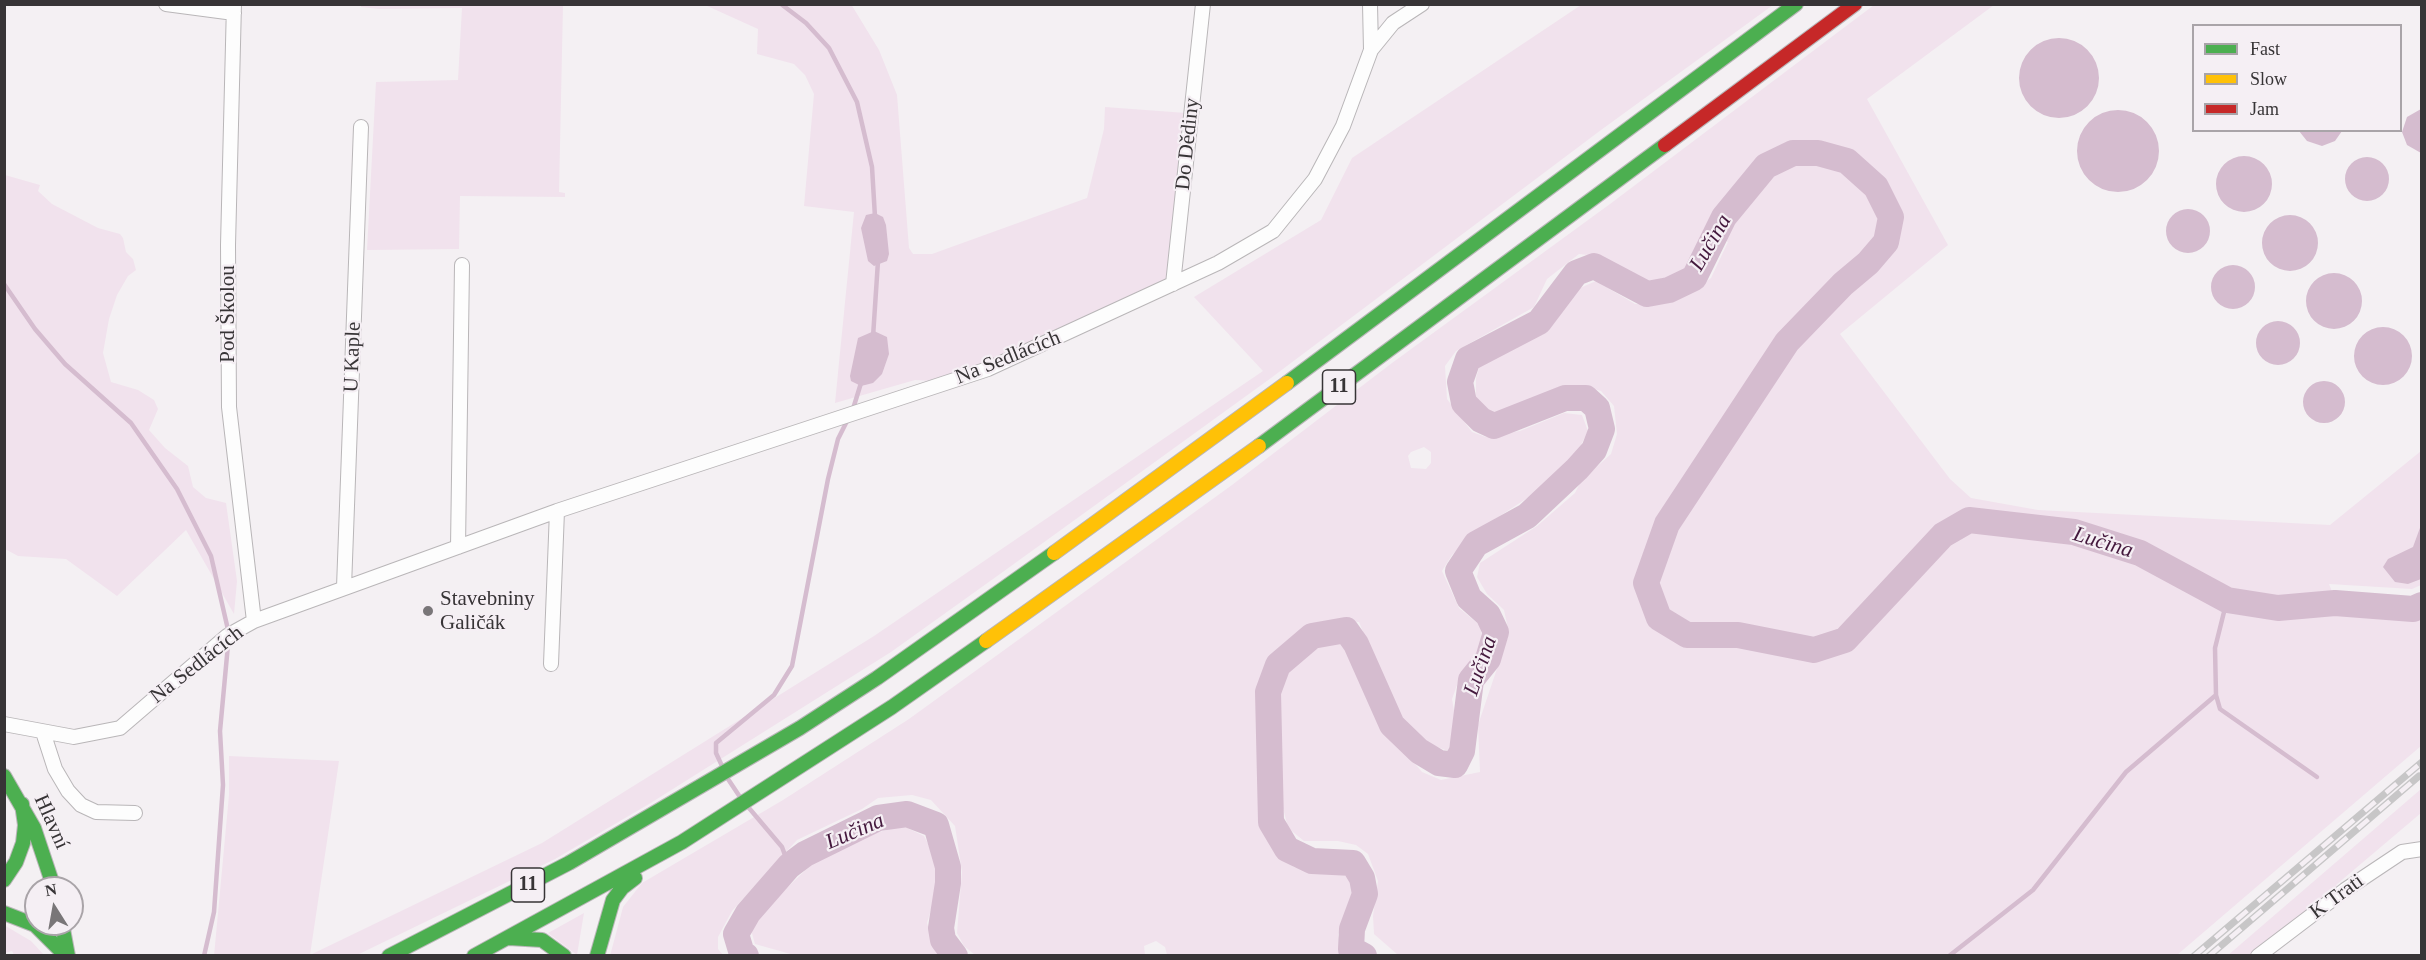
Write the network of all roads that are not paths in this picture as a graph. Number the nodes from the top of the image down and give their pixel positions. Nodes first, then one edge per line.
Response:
1 (166, 4) edge
2 (1203, 4) edge
3 (1370, 4) edge
4 (1422, 4) edge
5 (1796, 4) edge
6 (1855, 4) edge
7 (234, 9) edge
8 (1371, 50) junction
9 (361, 127) dead end
10 (462, 265) dead end
11 (1173, 285) junction
12 (557, 511) junction
13 (458, 547) junction
14 (345, 587) junction
15 (254, 621) junction
16 (551, 664) dead end
17 (4, 724) edge
18 (44, 732) junction
19 (4, 776) edge
20 (22, 804) junction
21 (135, 813) dead end
22 (682, 842) junction
23 (2421, 849) edge
24 (50, 876) edge
25 (4, 880) edge
26 (4, 913) edge
27 (64, 936) edge
28 (67, 956) edge
29 (389, 956) edge
30 (474, 956) edge
31 (564, 956) edge
32 (597, 956) edge
33 (2258, 956) edge

1 - 7 street
2 - 11 street, Do Dědiny
3 - 8 street
4 - 8 street
5 - 29 main road, 11
6 - 22 main road, 11
7 - 15 street, Pod Školou
8 - 11 street, Na Sedlácích
9 - 14 street, U Kaple
10 - 13 street
11 - 12 street, Na Sedlácích
12 - 13 street, Na Sedlácích
12 - 16 street
13 - 14 street, Na Sedlácích
14 - 15 street, Na Sedlácích
15 - 18 street, Na Sedlácích
17 - 18 street, Na Sedlácích
18 - 21 street
19 - 20 main road, Hlavní
20 - 24 main road, Hlavní
20 - 25 main road
22 - 30 main road, 11
22 - 32 main road
23 - 33 street, K Trati
26 - 28 main road
27 - 28 main road
30 - 31 main road

